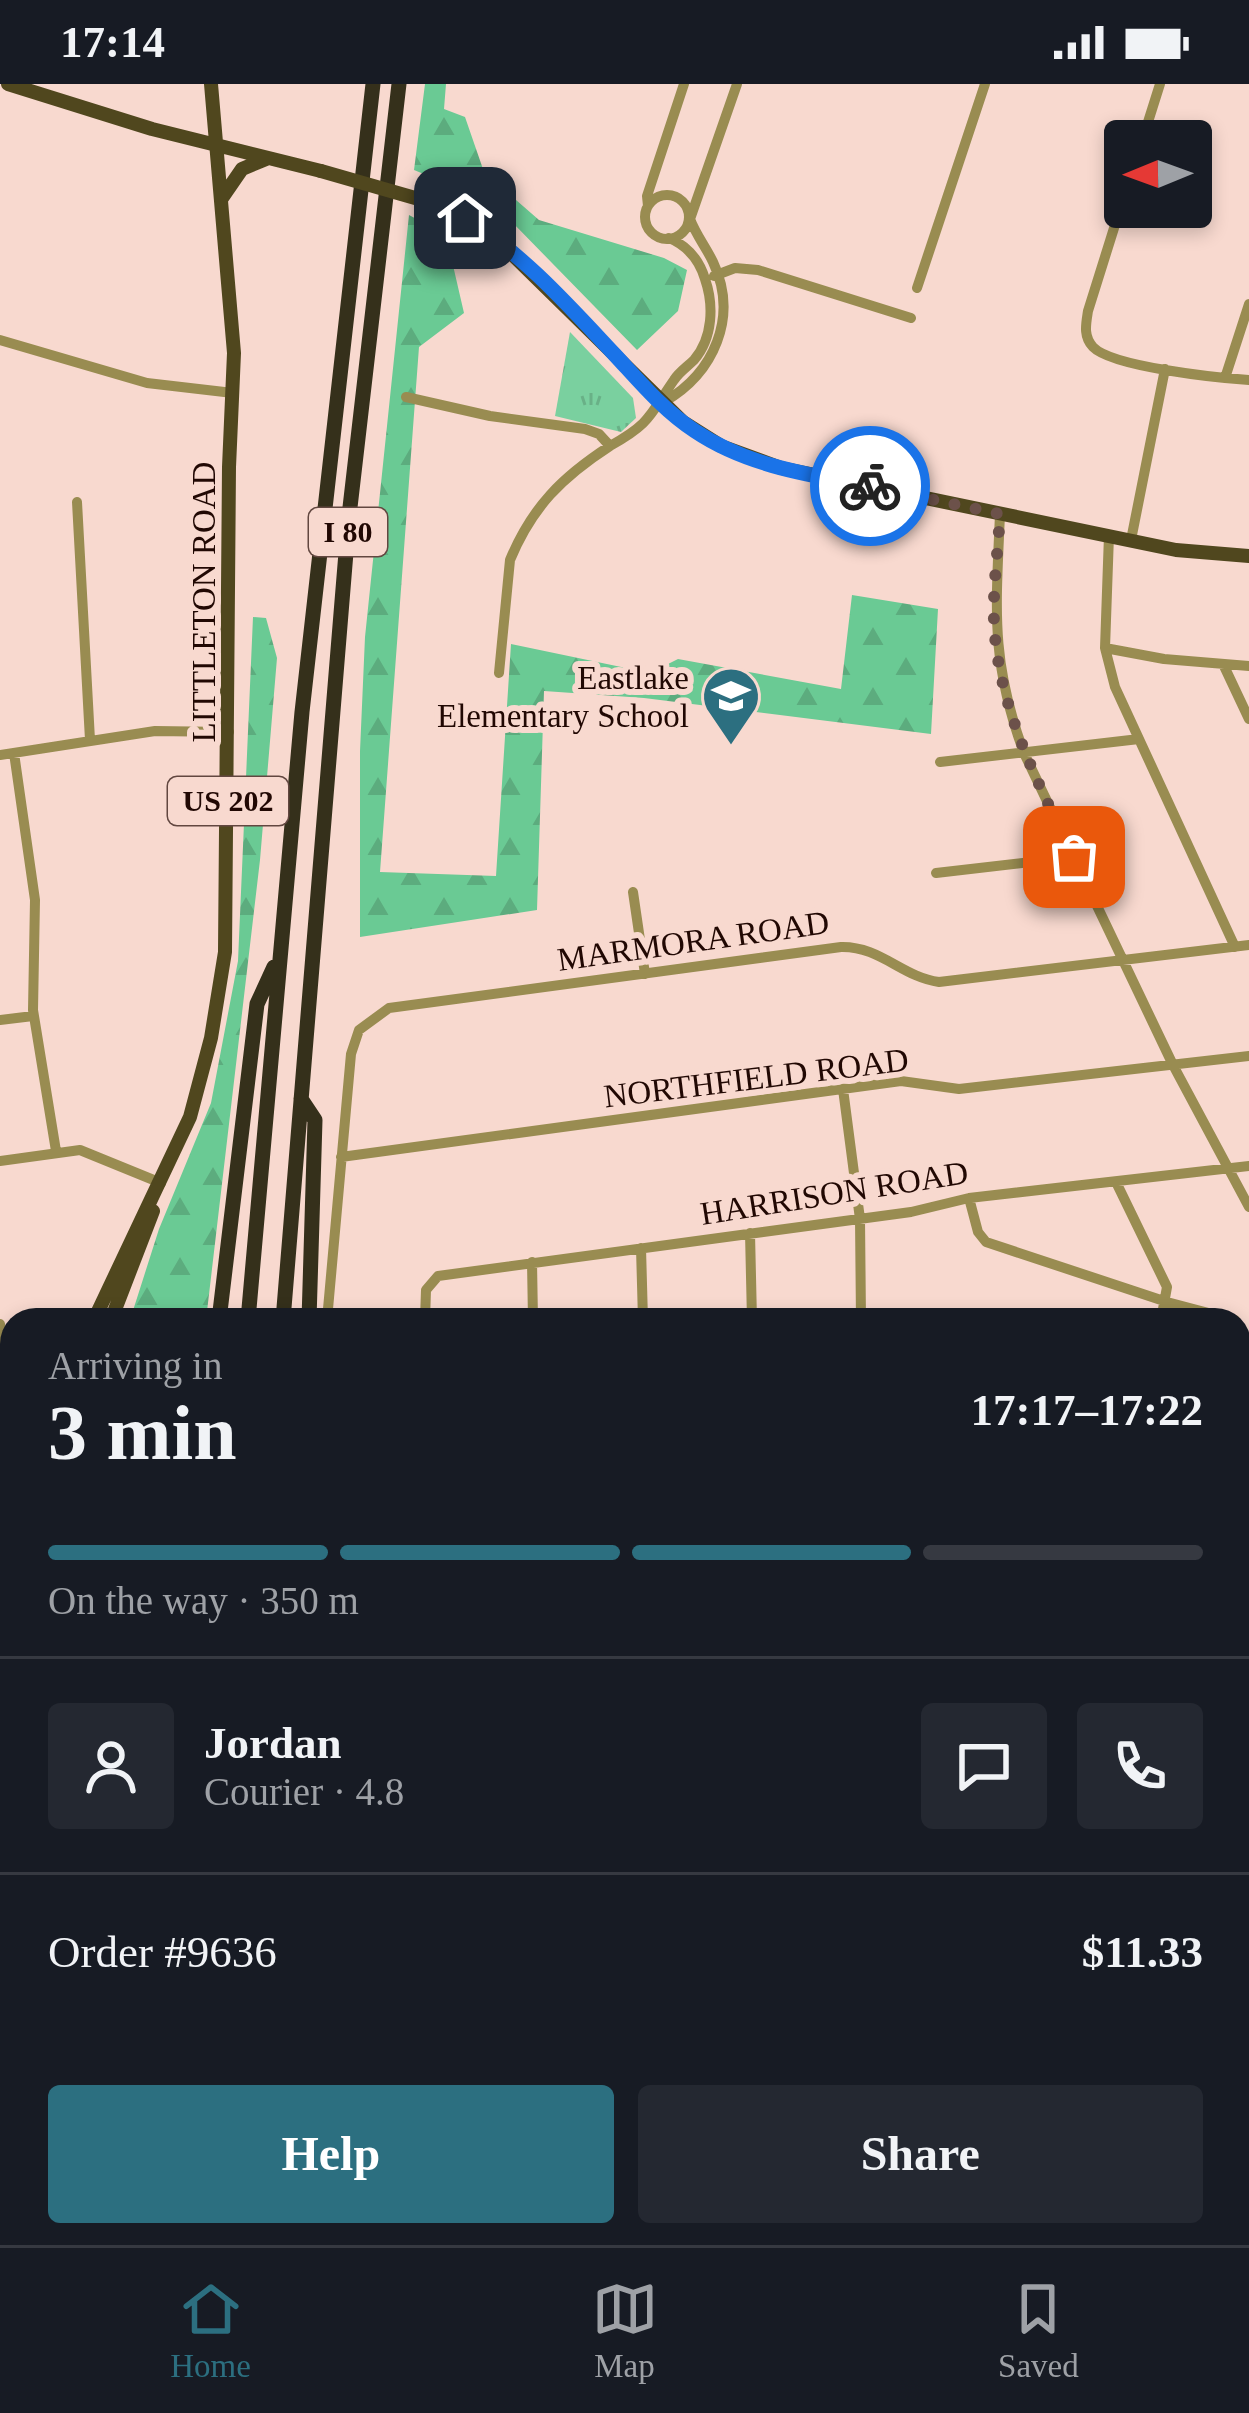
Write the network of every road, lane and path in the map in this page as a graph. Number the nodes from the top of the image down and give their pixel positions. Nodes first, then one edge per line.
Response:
1 (8, 84) edge
2 (211, 84) edge
3 (373, 84) edge
4 (399, 84) edge
5 (684, 84) edge
6 (737, 84) edge
7 (986, 84) edge
8 (1160, 84) edge
9 (1149, 120) edge
10 (217, 145) junction
11 (269, 158) junction
12 (223, 198) junction
13 (648, 206) junction
14 (690, 219) junction
15 (1114, 228) edge
16 (669, 238) junction
17 (712, 277) junction
18 (916, 288) dead end
19 (1249, 304) edge
20 (911, 318) dead end
21 (0, 340) edge
22 (1165, 369) junction
23 (1225, 378) junction
24 (1249, 380) edge
25 (233, 393) junction
26 (406, 397) dead end
27 (662, 404) junction
28 (610, 446) junction
29 (77, 502) dead end
30 (1000, 514) junction
31 (1109, 536) junction
32 (1131, 540) junction
33 (1249, 556) edge
34 (1105, 648) junction
35 (1224, 665) junction
36 (1249, 666) edge
37 (500, 673) dead end
38 (1249, 718) edge
39 (229, 732) junction
40 (1138, 739) junction
41 (90, 740) junction
42 (14, 753) junction
43 (1024, 753) junction
44 (0, 755) edge
45 (940, 762) dead end
46 (1074, 857) junction
47 (936, 873) dead end
48 (633, 892) dead end
49 (1242, 946) edge
50 (280, 953) junction
51 (1123, 961) junction
52 (645, 974) junction
53 (33, 1016) junction
54 (0, 1020) edge
55 (1249, 1056) edge
56 (1173, 1065) junction
57 (843, 1089) junction
58 (300, 1096) junction
59 (56, 1151) junction
60 (341, 1157) junction
61 (0, 1161) edge
62 (1249, 1166) edge
63 (1228, 1169) junction
64 (1116, 1181) junction
65 (160, 1183) junction
66 (969, 1198) junction
67 (1249, 1207) edge
68 (860, 1219) junction
69 (750, 1233) junction
70 (641, 1248) junction
71 (532, 1262) junction
72 (1166, 1302) junction
73 (100, 1308) edge
74 (117, 1308) edge
75 (221, 1308) edge
76 (249, 1308) edge
77 (284, 1308) edge
78 (309, 1308) edge
79 (328, 1308) edge
80 (427, 1308) edge
81 (533, 1308) edge
82 (643, 1308) edge
83 (752, 1308) edge
84 (861, 1308) edge
85 (1164, 1308) edge
86 (1188, 1308) edge

1 - 10 main road
2 - 10 main road, LITTLETON ROAD
3 - 50 highway, I 80
4 - 58 highway, I 80
5 - 13 street
6 - 14 street
7 - 18 street
8 - 9 street
10 - 11 main road
10 - 12 main road, LITTLETON ROAD / US 202
11 - 12 main road
11 - 27 main road, bridge
12 - 25 main road, LITTLETON ROAD / US 202
13 - 14 street
13 - 16 street
14 - 16 street
14 - 17 street
15 - 22 street
16 - 17 street
17 - 20 street
17 - 27 street
19 - 23 street
21 - 25 street
22 - 23 street
22 - 32 street
23 - 24 street
25 - 39 main road, LITTLETON ROAD / US 202
26 - 28 street
27 - 28 street
27 - 30 main road
28 - 37 street
29 - 41 street
30 - 31 main road
30 - 43 street
31 - 32 main road
31 - 34 street
32 - 33 main road
34 - 35 street
34 - 40 street
35 - 36 street
35 - 38 street
39 - 41 street
39 - 65 main road, LITTLETON ROAD / US 202
40 - 43 street
40 - 49 street
41 - 42 street
42 - 44 street
42 - 53 street
43 - 45 street
43 - 46 street
46 - 47 street
46 - 51 street
48 - 52 street
49 - 51 street, MARMORA ROAD
50 - 75 highway
50 - 76 highway, I 80
51 - 52 street, MARMORA ROAD
51 - 56 street
52 - 60 street, MARMORA ROAD
53 - 54 street
53 - 59 street
55 - 56 street, NORTHFIELD ROAD
56 - 57 street, NORTHFIELD ROAD
56 - 63 street
57 - 60 street, NORTHFIELD ROAD
57 - 68 street
58 - 77 highway, I 80
58 - 78 highway
59 - 61 street
59 - 65 street
60 - 79 street
62 - 63 street, HARRISON ROAD
63 - 64 street, HARRISON ROAD
63 - 67 street
64 - 66 street, HARRISON ROAD
64 - 72 street
65 - 73 main road, LITTLETON ROAD / US 202
65 - 74 main road, LITTLETON ROAD / US 202
66 - 68 street, HARRISON ROAD
66 - 72 street
68 - 69 street, HARRISON ROAD
68 - 84 street
69 - 70 street, HARRISON ROAD
69 - 83 street
70 - 71 street, HARRISON ROAD
70 - 82 street
71 - 80 street, HARRISON ROAD
71 - 81 street
72 - 85 street
72 - 86 street

